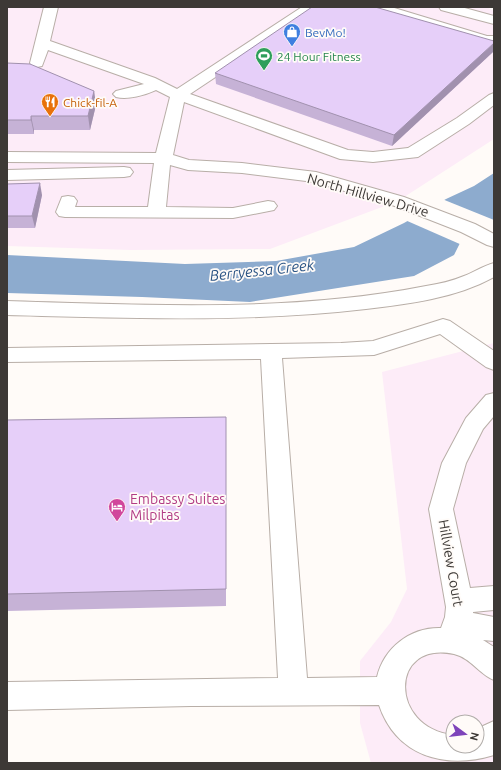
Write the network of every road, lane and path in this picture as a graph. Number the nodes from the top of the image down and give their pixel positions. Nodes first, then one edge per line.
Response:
1 (51, 7) edge
2 (311, 7) edge
3 (377, 7) edge
4 (446, 7) edge
5 (491, 7) edge
6 (476, 16) junction
7 (494, 20) edge
8 (494, 40) edge
9 (42, 43) junction
10 (37, 63) dead end
11 (157, 84) junction
12 (121, 94) dead end
13 (178, 95) junction
14 (494, 98) edge
15 (7, 157) edge
16 (162, 165) junction
17 (7, 175) edge
18 (68, 201) dead end
19 (268, 206) dead end
20 (156, 213) junction
21 (494, 241) edge
22 (494, 269) edge
23 (7, 308) edge
24 (271, 351) junction
25 (7, 355) edge
26 (494, 362) edge
27 (494, 401) edge
28 (494, 598) edge
29 (455, 621) junction
30 (494, 629) edge
31 (494, 667) edge
32 (292, 691) junction
33 (390, 691) junction
34 (7, 696) edge
35 (445, 750) edge

1 - 9 street
2 - 13 street
3 - 8 street
4 - 6 street
5 - 6 street
6 - 7 street
9 - 10 street
9 - 11 street
11 - 12 street
11 - 13 street
13 - 14 street
13 - 16 street
15 - 16 street, North Hillview Drive
16 - 17 street, North Hillview Drive
16 - 20 street
16 - 21 street, North Hillview Drive
18 - 20 street
19 - 20 street
22 - 23 street
24 - 25 street
24 - 26 street
24 - 32 street
27 - 29 street, Hillview Court
28 - 29 street
29 - 30 street
29 - 31 street
29 - 33 street
32 - 33 street
32 - 34 street
33 - 35 street

